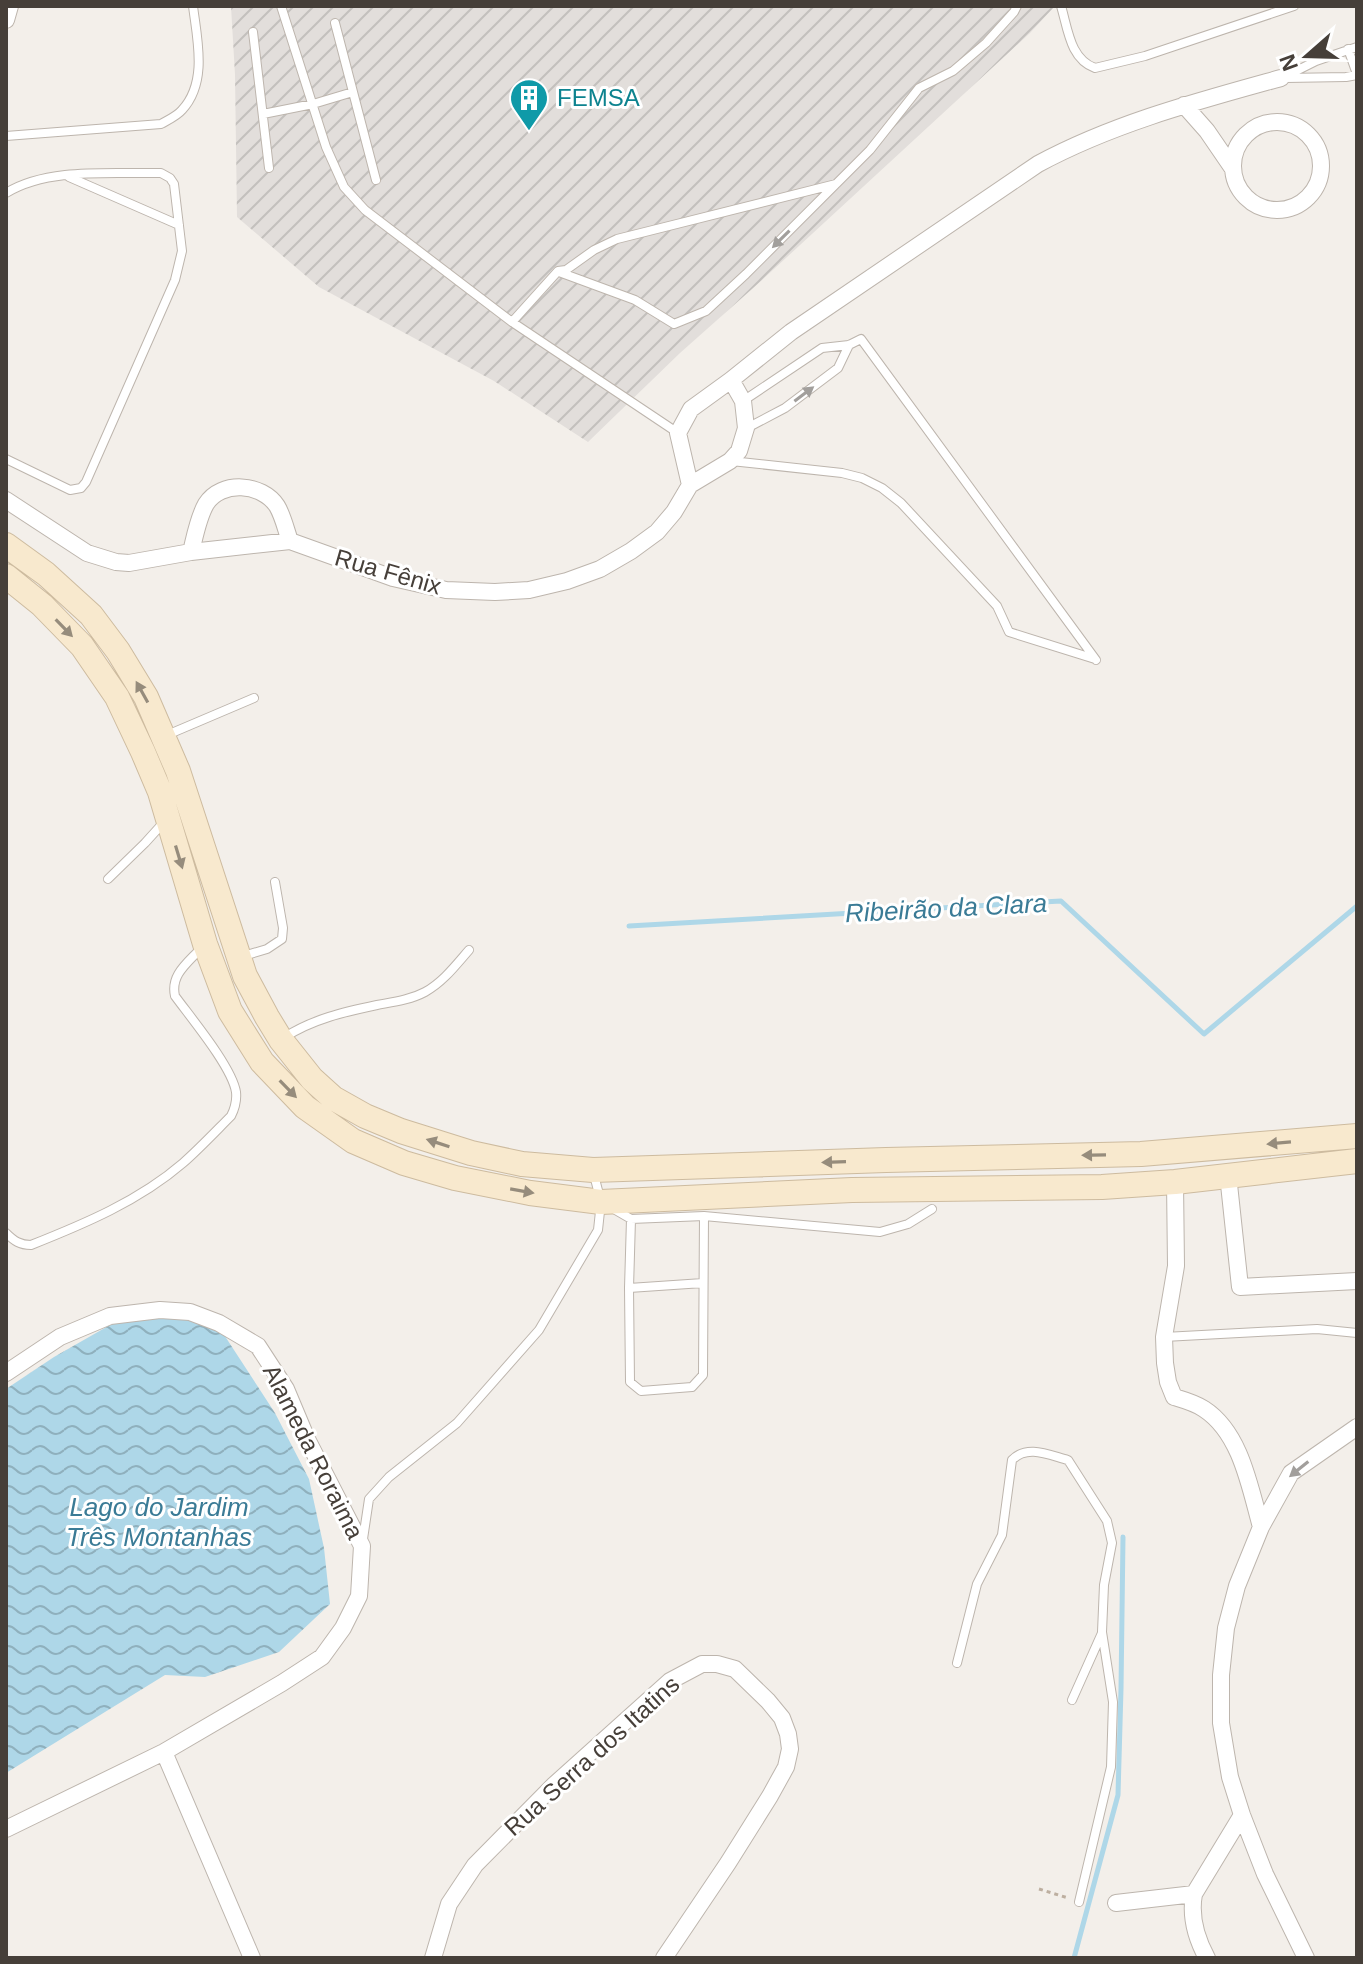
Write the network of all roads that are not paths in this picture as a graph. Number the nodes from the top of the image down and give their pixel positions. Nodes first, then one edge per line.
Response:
1 (10, 6) edge
2 (193, 6) edge
3 (281, 6) edge
4 (1017, 6) edge
5 (1061, 6) edge
6 (1294, 6) edge
7 (6, 20) edge
8 (335, 23) dead end
9 (253, 32) dead end
10 (1353, 48) edge
11 (1357, 75) edge
12 (1281, 78) junction
13 (353, 92) junction
14 (313, 104) junction
15 (1184, 105) junction
16 (263, 114) junction
17 (6, 136) edge
18 (269, 168) dead end
19 (1233, 169) junction
20 (65, 175) junction
21 (376, 180) dead end
22 (836, 184) junction
23 (6, 193) edge
24 (179, 225) junction
25 (558, 271) junction
26 (512, 322) junction
27 (849, 345) junction
28 (731, 380) junction
29 (743, 401) junction
30 (746, 428) junction
31 (678, 433) junction
32 (6, 459) edge
33 (730, 461) junction
34 (690, 485) junction
35 (6, 500) edge
36 (290, 541) junction
37 (6, 545) edge
38 (191, 552) junction
39 (6, 576) edge
40 (254, 698) dead end
41 (163, 736) junction
42 (168, 818) junction
43 (108, 879) dead end
44 (275, 882) dead end
45 (205, 944) junction
46 (469, 950) dead end
47 (239, 957) junction
48 (281, 1040) junction
49 (1357, 1136) edge
50 (1357, 1161) edge
51 (593, 1170) junction
52 (1228, 1175) junction
53 (1175, 1182) junction
54 (601, 1202) junction
55 (932, 1209) dead end
56 (704, 1216) junction
57 (631, 1219) junction
58 (6, 1233) edge
59 (1357, 1281) edge
60 (703, 1283) junction
61 (629, 1288) junction
62 (1357, 1333) edge
63 (1164, 1337) junction
64 (6, 1373) edge
65 (1357, 1427) edge
66 (1261, 1527) junction
67 (362, 1546) junction
68 (1102, 1632) junction
69 (957, 1663) dead end
70 (1072, 1700) dead end
71 (164, 1752) junction
72 (1242, 1815) junction
73 (6, 1829) edge
74 (1194, 1894) junction
75 (1079, 1902) road end
76 (1116, 1903) dead end
77 (252, 1958) edge
78 (433, 1958) edge
79 (664, 1958) edge
80 (1207, 1958) edge
81 (1306, 1958) edge

1 - 7 street
2 - 17 lane
3 - 14 lane
4 - 22 lane
5 - 6 lane
8 - 13 lane
9 - 16 lane
10 - 11 lane
10 - 12 lane
11 - 12 lane
12 - 15 street
13 - 14 lane
13 - 21 lane
14 - 16 lane
14 - 26 lane
15 - 19 street
15 - 28 street
16 - 18 lane
19 - 19 street
20 - 23 lane
20 - 24 lane
20 - 24 lane
22 - 25 lane
22 -> 25 lane
24 - 32 lane
25 - 26 lane
26 - 31 lane
27 - 29 lane
30 -> 27 lane
27 - 33 lane
28 - 29 street
28 - 31 street
29 - 30 street
30 - 33 street
31 - 34 street
33 - 34 street
34 - 36 street, Rua Fênix
35 - 38 street, Rua Fênix
36 - 38 street, Rua Fênix
36 - 38 street
41 -> 37 main road
39 -> 42 main road
40 - 41 lane
41 - 47 main road
42 - 43 lane
42 -> 45 main road
44 - 47 lane
45 -> 54 main road
45 - 58 lane
46 - 48 lane
47 - 48 main road
51 -> 48 main road
49 -> 51 main road
50 - 52 main road
51 - 54 lane
52 - 53 main road
52 - 59 street
53 - 54 main road
53 - 63 street
54 - 57 lane
54 - 67 lane
55 - 56 lane
56 - 57 lane
56 - 60 lane
57 - 61 lane
60 - 61 lane
60 - 61 lane
62 - 63 lane
63 - 66 street
64 - 67 street, Alameda Roraima
65 -> 66 street
66 - 72 street
67 - 71 street, Alameda Roraima
68 - 69 lane
68 - 70 lane
68 - 75 lane
71 - 73 street, Alameda Roraima
71 - 77 street
72 - 74 street
72 - 81 street
74 - 76 street
74 - 80 street
78 - 79 street, Rua Serra dos Itatins

